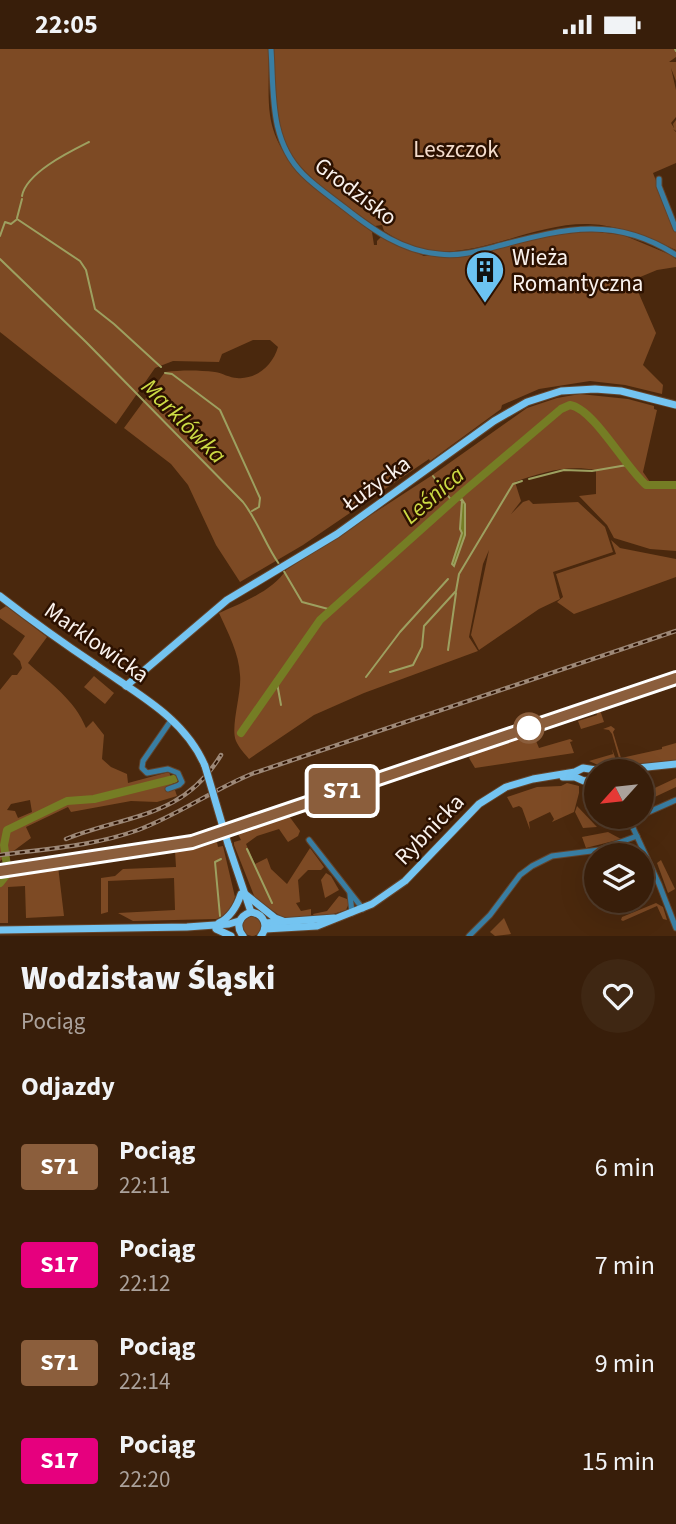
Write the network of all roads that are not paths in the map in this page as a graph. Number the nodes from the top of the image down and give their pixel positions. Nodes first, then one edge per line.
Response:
1 (271, 49) edge
2 (659, 179) dead end
3 (676, 229) edge
4 (676, 255) edge
5 (676, 405) edge
6 (0, 596) edge
7 (126, 686) junction
8 (172, 719) junction
9 (676, 766) edge
10 (584, 768) edge
11 (654, 768) edge
12 (654, 769) edge
13 (578, 770) junction
14 (552, 776) junction
15 (578, 779) junction
16 (584, 781) edge
17 (168, 789) dead end
18 (676, 800) edge
19 (654, 810) edge
20 (634, 829) edge
21 (637, 836) junction
22 (309, 840) dead end
23 (243, 893) junction
24 (350, 894) junction
25 (363, 909) junction
26 (352, 913) junction
27 (245, 916) junction
28 (290, 925) junction
29 (216, 927) junction
30 (478, 928) junction
31 (676, 928) edge
32 (0, 930) edge
33 (263, 932) edge
34 (53, 933) edge
35 (241, 934) edge
36 (483, 935) edge
37 (231, 936) edge
38 (277, 936) edge
39 (469, 936) edge

1 - 4 street, Grodzisko
2 - 3 street
5 - 7 main road, Łużycka
6 - 7 main road, Marklowicka
7 - 8 main road, Marklowicka
8 - 17 street
8 - 23 main road, Marklowicka, bridge
9 - 11 main road, Rybnicka
9 - 12 main road
10 - 13 main road, Rybnicka
13 - 14 main road, Rybnicka
13 - 15 main road
14 - 15 main road, Rybnicka
14 - 25 main road, Rybnicka
15 - 16 main road, Rybnicka
18 - 19 street
20 - 21 street
21 - 30 street
21 - 31 street
22 - 24 street
23 - 27 main road, Marklowicka
23 - 28 main road
23 - 29 main road
24 - 25 street
24 - 26 street
25 - 26 main road, Rybnicka
26 - 28 main road, Rybnicka
27 - 29 main road
27 - 33 main road
27 - 35 main road
28 - 33 main road, Rybnicka
28 - 38 main road
29 - 34 main road
29 - 35 main road
29 - 37 main road
30 - 36 street
30 - 39 street
32 - 34 main road

